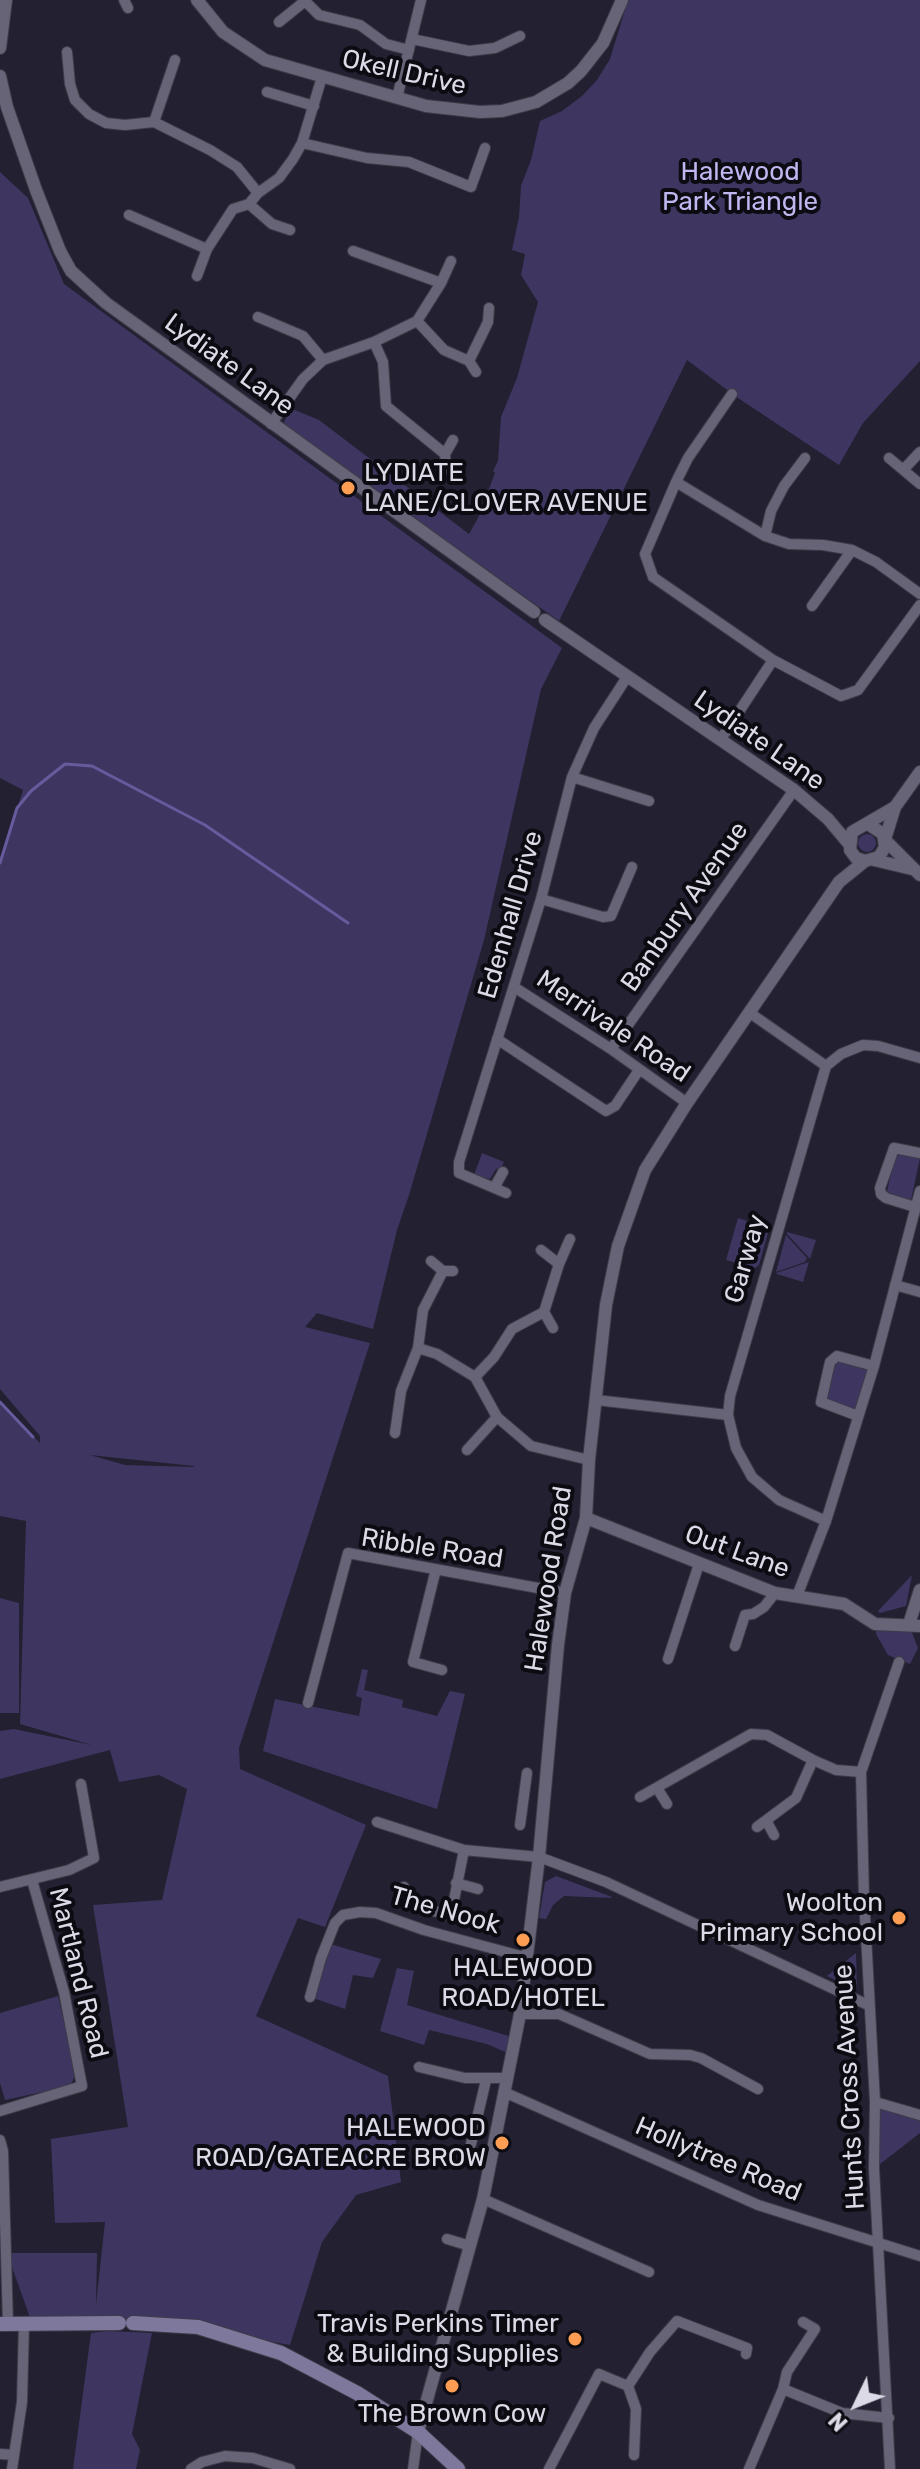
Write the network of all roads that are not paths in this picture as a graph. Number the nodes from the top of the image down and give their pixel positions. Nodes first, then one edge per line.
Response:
1 (6, 0) edge
2 (197, 0) edge
3 (305, 0) edge
4 (421, 0) edge
5 (622, 0) edge
6 (279, 22) dead end
7 (520, 36) dead end
8 (410, 45) junction
9 (0, 48) edge
10 (67, 52) dead end
11 (175, 60) dead end
12 (0, 76) edge
13 (322, 77) junction
14 (267, 92) dead end
15 (397, 98) junction
16 (314, 106) junction
17 (154, 122) junction
18 (302, 143) junction
19 (485, 148) dead end
20 (258, 193) junction
21 (249, 204) junction
22 (129, 215) dead end
23 (290, 230) dead end
24 (207, 249) junction
25 (353, 251) dead end
26 (451, 261) dead end
27 (197, 276) dead end
28 (441, 283) junction
29 (489, 308) dead end
30 (258, 317) dead end
31 (417, 321) junction
32 (374, 342) junction
33 (323, 360) junction
34 (469, 361) junction
35 (476, 372) dead end
36 (732, 394) dead end
37 (271, 424) junction
38 (453, 440) dead end
39 (920, 452) edge
40 (445, 454) junction
41 (805, 458) dead end
42 (889, 458) dead end
43 (446, 469) dead end
44 (904, 469) junction
45 (676, 482) junction
46 (920, 484) edge
47 (765, 536) junction
48 (852, 550) junction
49 (920, 594) edge
50 (920, 605) edge
51 (812, 606) dead end
52 (773, 660) junction
53 (627, 677) junction
54 (721, 739) junction
55 (920, 772) edge
56 (572, 777) junction
57 (794, 790) junction
58 (649, 801) dead end
59 (895, 807) junction
60 (828, 819) junction
61 (862, 826) junction
62 (886, 840) junction
63 (849, 847) junction
64 (870, 861) junction
65 (632, 867) dead end
66 (916, 872) edge
67 (839, 882) junction
68 (541, 899) junction
69 (514, 987) junction
70 (750, 1013) junction
71 (497, 1039) junction
72 (611, 1049) junction
73 (920, 1058) edge
74 (826, 1066) junction
75 (639, 1070) junction
76 (687, 1103) junction
77 (920, 1153) edge
78 (503, 1172) dead end
79 (494, 1188) junction
80 (920, 1191) edge
81 (506, 1193) dead end
82 (915, 1207) junction
83 (570, 1239) dead end
84 (541, 1250) dead end
85 (431, 1261) dead end
86 (559, 1264) junction
87 (895, 1285) junction
88 (920, 1292) edge
89 (544, 1312) junction
90 (553, 1328) dead end
91 (418, 1348) junction
92 (874, 1366) junction
93 (475, 1377) junction
94 (596, 1400) junction
95 (728, 1415) junction
96 (858, 1416) junction
97 (497, 1417) junction
98 (395, 1433) dead end
99 (467, 1450) dead end
100 (589, 1460) junction
101 (586, 1518) junction
102 (826, 1521) junction
103 (699, 1564) junction
104 (436, 1569) junction
105 (920, 1590) edge
106 (565, 1593) junction
107 (775, 1593) junction
108 (797, 1596) junction
109 (914, 1625) edge
110 (735, 1646) dead end
111 (668, 1659) dead end
112 (899, 1662) dead end
113 (442, 1670) dead end
114 (308, 1703) dead end
115 (813, 1760) junction
116 (861, 1772) junction
117 (527, 1773) dead end
118 (81, 1784) dead end
119 (657, 1788) junction
120 (525, 1790) junction
121 (543, 1791) junction
122 (640, 1797) dead end
123 (667, 1804) dead end
124 (377, 1822) dead end
125 (520, 1825) dead end
126 (774, 1835) dead end
127 (464, 1850) junction
128 (539, 1857) junction
129 (32, 1880) junction
130 (456, 1883) junction
131 (0, 1887) edge
132 (404, 1887) dead end
133 (478, 1889) dead end
134 (451, 1916) junction
135 (480, 1923) dead end
136 (528, 1958) junction
137 (310, 1997) dead end
138 (868, 2005) junction
139 (520, 2014) junction
140 (419, 2067) dead end
141 (486, 2080) junction
142 (506, 2085) junction
143 (758, 2089) dead end
144 (875, 2102) junction
145 (0, 2111) edge
146 (920, 2115) edge
147 (0, 2140) edge
148 (471, 2144) dead end
149 (483, 2199) junction
150 (3, 2206) edge
151 (447, 2239) dead end
152 (879, 2243) junction
153 (470, 2246) junction
154 (920, 2256) edge
155 (649, 2272) dead end
156 (803, 2322) dead end
157 (24, 2323) junction
158 (4, 2324) edge
159 (746, 2354) dead end
160 (628, 2386) junction
161 (783, 2389) junction
162 (889, 2418) junction
163 (418, 2432) junction
164 (0, 2454) edge
165 (14, 2455) junction
166 (634, 2455) dead end
167 (12, 2469) edge
168 (191, 2469) edge
169 (290, 2469) edge
170 (413, 2469) edge
171 (458, 2469) edge
172 (549, 2469) edge
173 (749, 2469) edge
174 (890, 2469) edge

1 - 9 street
2 - 13 street, Okell Drive
3 - 6 street
3 - 8 street
4 - 8 street
5 - 15 street, Okell Drive
7 - 8 street
8 - 15 street
10 - 17 street
11 - 17 street
12 - 37 street, Lydiate Lane
13 - 15 street, Okell Drive
13 - 16 street
14 - 16 street
16 - 18 street
17 - 20 street
18 - 19 street
18 - 20 street
20 - 21 street
21 - 23 street
21 - 24 street
22 - 24 street
24 - 27 street
25 - 28 street
26 - 28 street
28 - 31 street
29 - 34 street
30 - 33 street
31 - 32 street
31 - 34 street
32 - 33 street
32 - 40 street
33 - 37 street
34 - 35 street
36 - 45 street
37 - 53 street, Lydiate Lane
38 - 40 street
39 - 44 street
40 - 43 street
41 - 47 street
42 - 44 street
44 - 46 street
45 - 47 street
45 - 52 street
47 - 48 street
48 - 49 street
48 - 51 street
50 - 52 street
52 - 54 street
53 - 54 street, Lydiate Lane
53 - 56 street, Edenhall Drive
54 - 57 street, Lydiate Lane
55 - 59 street
56 - 58 street
56 - 68 street, Edenhall Drive
57 - 60 street, Lydiate Lane
57 - 72 street, Banbury Avenue
59 - 61 street
59 - 62 street
60 - 61 street, Lydiate Lane
60 - 63 street, Lydiate Lane
61 - 62 street
61 - 63 street
62 - 64 street
62 - 66 street
63 - 64 street
63 - 67 street, Halewood Road
64 - 66 street
64 - 67 street, Halewood Road
65 - 68 street
67 - 70 street, Halewood Road
68 - 69 street, Edenhall Drive
69 - 71 street, Edenhall Drive
69 - 72 street, Merrivale Road
70 - 74 street
70 - 76 street, Halewood Road
71 - 75 street
71 - 79 street, Edenhall Drive
72 - 75 street, Merrivale Road
73 - 74 street
74 - 95 street, Garway
75 - 76 street, Merrivale Road
76 - 94 street, Halewood Road
77 - 82 street
78 - 79 street
79 - 81 street
80 - 82 street
82 - 87 street
83 - 86 street
84 - 86 street
85 - 91 street
86 - 89 street
87 - 88 street
87 - 92 street
89 - 90 street
89 - 93 street
91 - 93 street
91 - 98 street
92 - 96 street
92 - 96 street
93 - 97 street
94 - 95 street
94 - 100 street, Halewood Road
95 - 102 street, Garway
96 - 102 street
97 - 99 street
97 - 100 street
100 - 101 street, Halewood Road
101 - 103 street, Out Lane
101 - 106 street, Halewood Road
102 - 108 street
103 - 107 street, Out Lane
103 - 111 street
104 - 106 street, Ribble Road
104 - 113 street
104 - 114 street, Ribble Road
105 - 109 street
106 - 121 street, Halewood Road
107 - 108 street, Out Lane
107 - 110 street
108 - 109 street, Out Lane
112 - 116 street, Hunts Cross Avenue
115 - 116 street
115 - 119 street
115 - 126 street
116 - 138 street, Hunts Cross Avenue
117 - 120 street
118 - 129 street
119 - 122 street
119 - 123 street
120 - 121 street
120 - 125 street
121 - 128 street, Halewood Road
124 - 127 street
127 - 128 street
127 - 130 street
128 - 136 street, Halewood Road
128 - 138 street
129 - 131 street
129 - 145 street, Martland Road
130 - 133 street
130 - 134 street
132 - 134 street
134 - 135 street
136 - 137 street, The Nook
136 - 139 street, Halewood Road
138 - 144 street, Hunts Cross Avenue
139 - 142 street, Halewood Road
139 - 143 street
140 - 141 street
141 - 142 street
141 - 148 street
142 - 149 street, Halewood Road
142 - 152 street, Hollytree Road
144 - 146 street
144 - 152 street, Hunts Cross Avenue
147 - 150 street
149 - 153 street, Halewood Road
149 - 155 street
150 - 158 street
151 - 153 street
152 - 154 street, Hollytree Road
152 - 162 street, Hunts Cross Avenue
153 - 163 street, Halewood Road
156 - 161 street
157 - 158 main road
157 - 163 main road
157 - 165 street
159 - 160 street
160 - 166 street
160 - 172 street
161 - 162 street
161 - 173 street
162 - 174 street, Hunts Cross Avenue
163 - 170 street
163 - 171 main road
164 - 165 street
165 - 167 street
168 - 169 street

